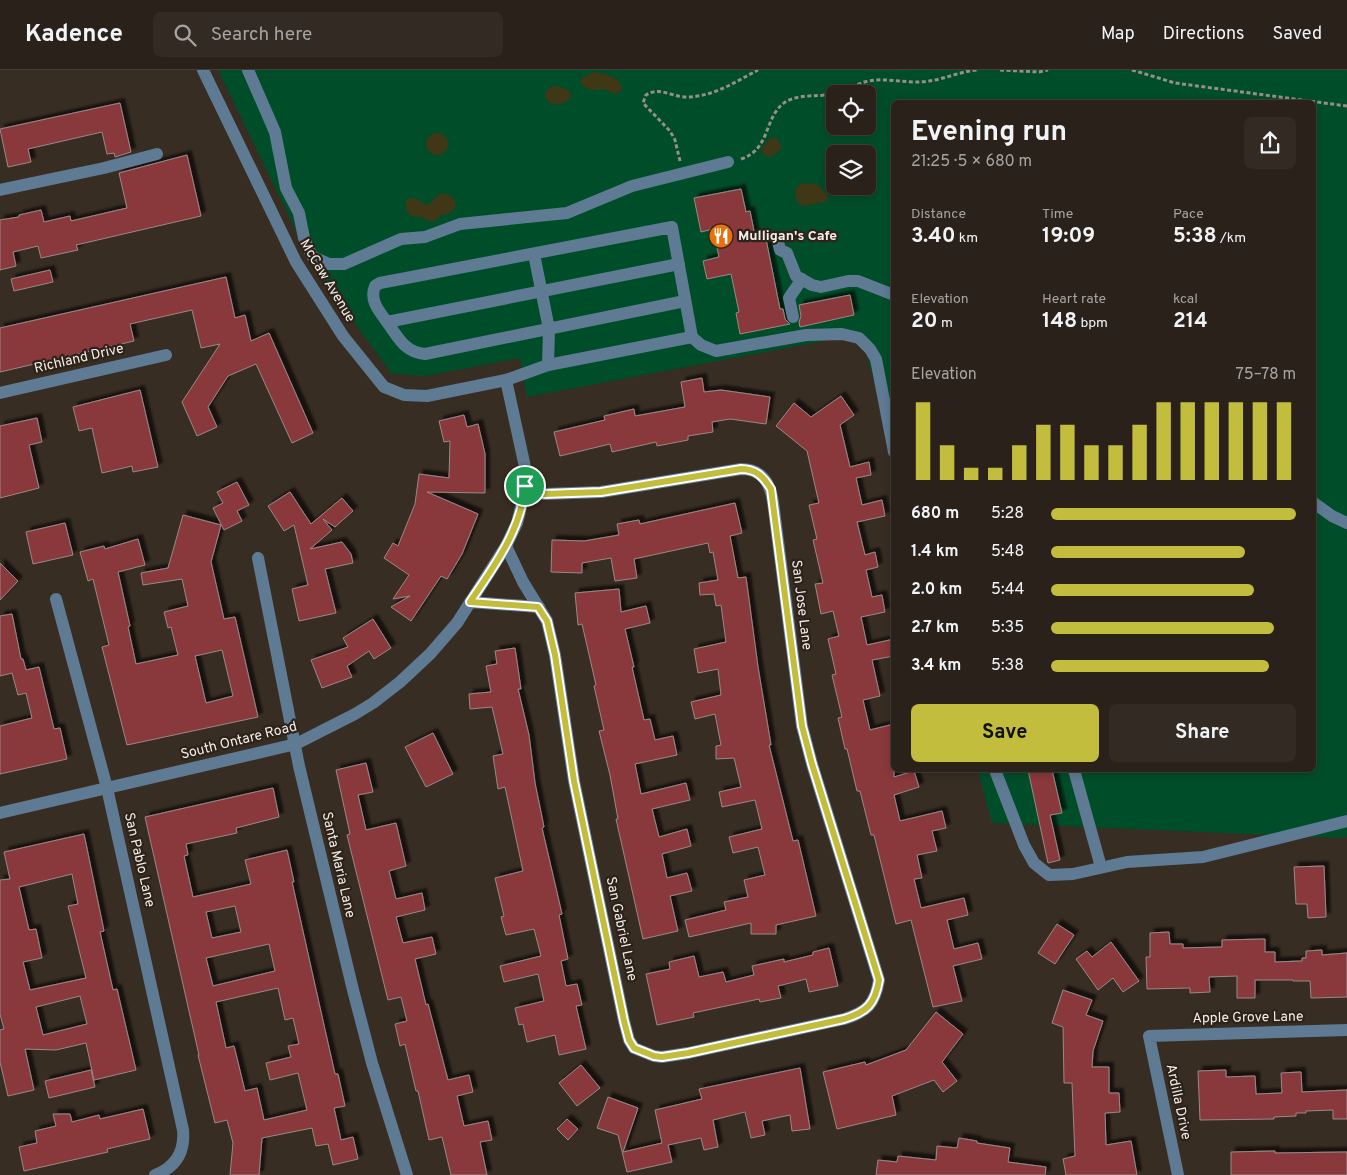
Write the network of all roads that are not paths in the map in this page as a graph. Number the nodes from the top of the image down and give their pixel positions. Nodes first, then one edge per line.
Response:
1 (203, 70) edge
2 (248, 70) edge
3 (157, 154) dead end
4 (728, 162) road end
5 (0, 190) edge
6 (777, 237) dead end
7 (534, 254) junction
8 (679, 264) junction
9 (802, 279) junction
10 (542, 290) junction
11 (891, 294) edge
12 (685, 301) junction
13 (793, 317) dead end
14 (387, 322) junction
15 (549, 329) junction
16 (692, 337) junction
17 (166, 355) dead end
18 (548, 365) junction
19 (506, 380) junction
20 (0, 393) edge
21 (891, 437) edge
22 (525, 486) junction
23 (1316, 504) edge
24 (1347, 523) edge
25 (506, 546) junction
26 (258, 558) dead end
27 (56, 598) dead end
28 (470, 602) junction
29 (538, 607) junction
30 (296, 744) junction
31 (996, 772) edge
32 (1075, 772) edge
33 (107, 788) junction
34 (0, 813) edge
35 (1347, 821) edge
36 (1101, 867) junction
37 (877, 971) joint
38 (1347, 1030) edge
39 (1149, 1036) joint
40 (155, 1175) edge
41 (407, 1175) edge
42 (1178, 1175) edge

1 - 19 street, McCaw Avenue
2 - 4 street
3 - 5 street
6 - 9 street
7 - 8 street
7 - 10 street
7 - 14 street
8 - 10 street
8 - 12 street
9 - 11 street
9 - 13 street
10 - 14 street
10 - 15 street
12 - 15 street
12 - 16 street
14 - 15 street
15 - 18 street
16 - 18 street, McCaw Avenue
16 - 21 street
17 - 20 street, Richland Drive
18 - 19 street, McCaw Avenue
19 - 22 street, South Ontare Road
22 - 25 street, South Ontare Road
22 - 37 street, San Jose Lane
23 - 24 street
25 - 28 street, South Ontare Road
25 - 29 street, San Gabriel Lane
26 - 30 street, Santa Maria Lane
27 - 33 street, San Pablo Lane
28 - 29 street
28 - 30 street, South Ontare Road
29 - 37 street, San Gabriel Lane
30 - 33 street, South Ontare Road
30 - 41 street, Santa Maria Lane
31 - 36 street
32 - 36 street
33 - 34 street, South Ontare Road
33 - 40 street, San Pablo Lane
35 - 36 street
38 - 39 street, Apple Grove Lane
39 - 42 street, Ardilla Drive

